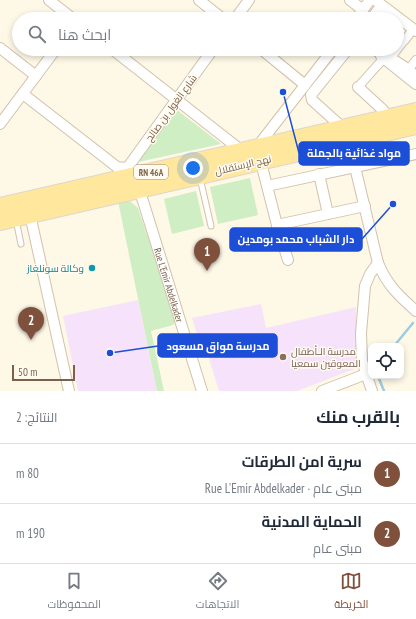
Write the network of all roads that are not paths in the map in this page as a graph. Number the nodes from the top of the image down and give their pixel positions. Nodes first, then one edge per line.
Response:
1 (49, 0) edge
2 (199, 0) edge
3 (249, 0) edge
4 (350, 0) edge
5 (370, 0) edge
6 (375, 0) edge
7 (363, 10) joint
8 (64, 12) edge
9 (214, 12) edge
10 (240, 12) edge
11 (391, 12) edge
12 (404, 22) edge
13 (414, 30) edge
14 (404, 42) edge
15 (0, 48) edge
16 (51, 56) edge
17 (121, 56) edge
18 (208, 56) edge
19 (270, 56) edge
20 (328, 56) edge
21 (342, 56) edge
22 (388, 56) edge
23 (386, 58) junction
24 (416, 60) edge
25 (405, 66) dead end
26 (416, 75) edge
27 (36, 76) junction
28 (416, 84) edge
29 (306, 85) junction
30 (358, 87) joint
31 (23, 94) junction
32 (176, 99) junction
33 (416, 111) edge
34 (389, 117) junction
35 (0, 124) edge
36 (416, 126) edge
37 (343, 128) junction
38 (416, 154) edge
39 (251, 156) junction
40 (355, 167) junction
41 (319, 174) junction
42 (200, 175) junction
43 (136, 183) junction
44 (267, 186) junction
45 (2, 202) edge
46 (365, 206) junction
47 (18, 214) edge
48 (328, 214) junction
49 (277, 225) junction
50 (211, 226) dead end
51 (21, 244) dead end
52 (288, 260) dead end
53 (378, 263) junction
54 (416, 311) edge
55 (366, 374) junction
56 (69, 391) edge
57 (202, 391) edge
58 (322, 391) edge
59 (372, 391) edge

1 - 8 street
2 - 9 street
3 - 10 street
4 - 7 street
5 - 7 street
6 - 11 street
12 - 13 street
13 - 14 street
15 - 27 street
16 - 27 street
17 - 32 street
18 - 32 street, شارع الغول بن صالح
19 - 29 street
20 - 29 street
21 - 37 street
22 - 23 street
23 - 25 street
23 - 28 street
23 - 30 street
24 - 26 street
27 - 31 street
29 - 39 street
30 - 34 street
31 - 35 street
31 - 43 street
32 - 39 street
32 - 43 street, شارع الغول بن صالح
33 - 34 main road, نهج الإستقلال / RN 46A
34 - 37 main road, نهج الإستقلال / RN 46A
36 - 39 main road, نهج الإستقلال / RN 46A
37 - 39 main road, نهج الإستقلال / RN 46A
38 - 40 street
39 - 42 main road, نهج الإستقلال / RN 46A
39 - 43 main road, نهج الإستقلال / RN 46A
39 - 44 street
40 - 41 street
40 - 46 street
41 - 44 street
41 - 48 street
42 - 43 main road, نهج الإستقلال / RN 46A
42 - 50 lane
43 - 47 main road, نهج الإستقلال / RN 46A
43 - 57 street, Rue L'Emir Abdelkader
44 - 49 street
45 - 47 main road, نهج الإستقلال / RN 46A
46 - 48 street
46 - 53 street
47 - 51 lane
47 - 56 street
48 - 49 street
49 - 52 street
53 - 54 street
53 - 55 street
55 - 58 street
55 - 59 street

